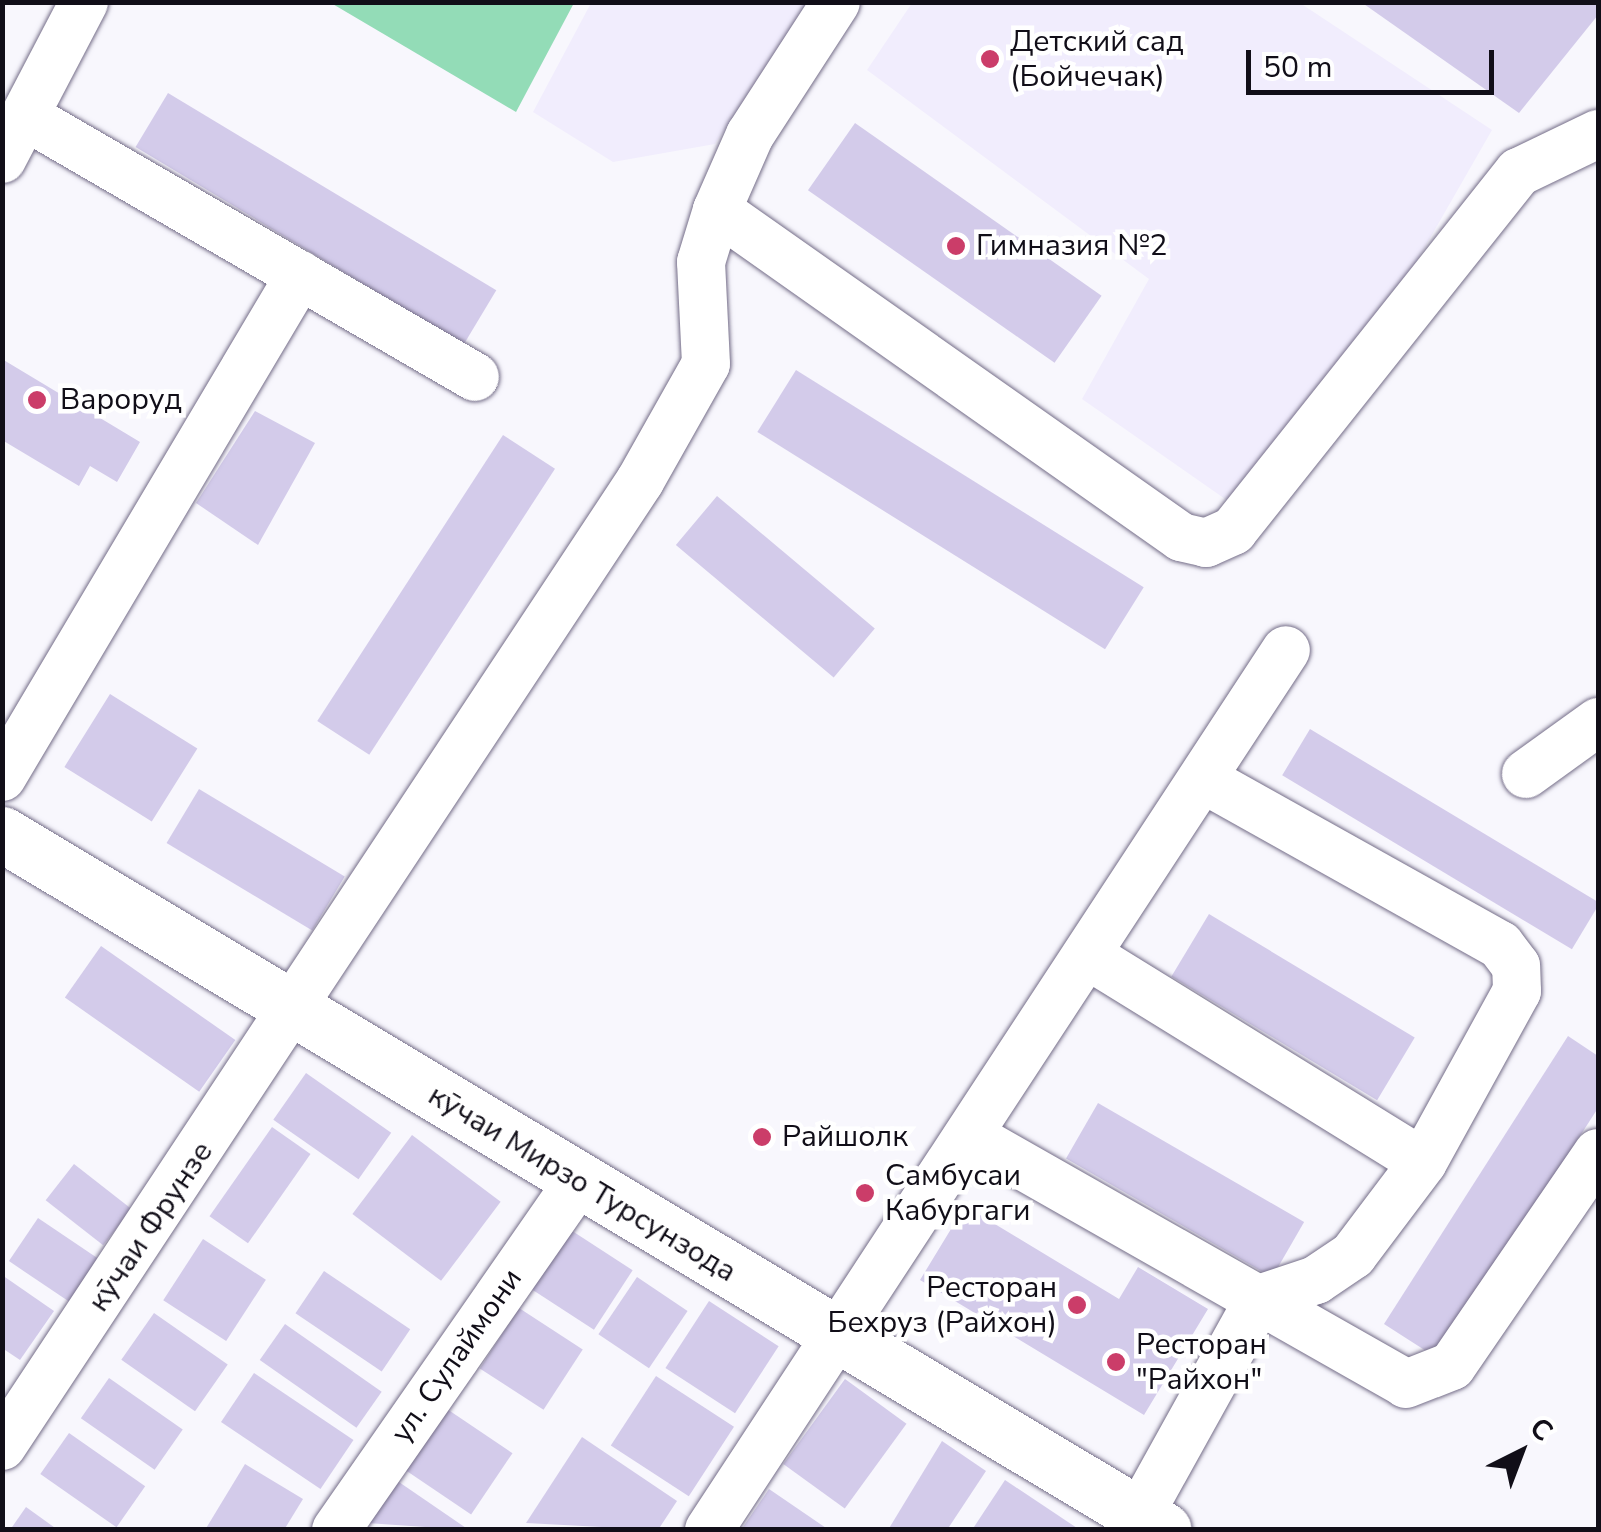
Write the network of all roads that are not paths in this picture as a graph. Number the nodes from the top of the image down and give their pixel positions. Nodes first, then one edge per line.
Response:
1 (84, 2) edge
2 (836, 2) edge
3 (25, 116) junction
4 (1598, 134) edge
5 (2, 158) edge
6 (717, 210) junction
7 (300, 275) junction
8 (474, 377) dead end
9 (1286, 650) dead end
10 (1598, 722) edge
11 (1526, 774) dead end
12 (2, 777) edge
13 (1202, 779) junction
14 (2, 834) edge
15 (1089, 956) junction
16 (300, 1008) junction
17 (972, 1137) junction
18 (1598, 1153) edge
19 (1423, 1162) junction
20 (577, 1183) junction
21 (1259, 1299) junction
22 (841, 1341) junction
23 (2, 1446) edge
24 (1145, 1525) edge
25 (336, 1530) edge
26 (710, 1530) edge

1 - 3 street
2 - 6 street, кӯчаи Фрунзе
3 - 5 street
3 - 7 street
4 - 6 street
6 - 16 street, кӯчаи Фрунзе
7 - 8 street
7 - 12 street
9 - 13 street
10 - 11 street
13 - 15 street
13 - 19 street
14 - 16 main road, кӯчаи Мирзо Турсунзода
15 - 17 street
15 - 19 street
16 - 20 main road, кӯчаи Мирзо Турсунзода
16 - 23 street, кӯчаи Фрунзе
17 - 21 street
17 - 22 street
18 - 21 street
19 - 21 street
20 - 22 main road, кӯчаи Мирзо Турсунзода
20 - 25 street, ул. Сулаймони
21 - 24 street
22 - 24 main road, кӯчаи Мирзо Турсунзода
22 - 26 street

